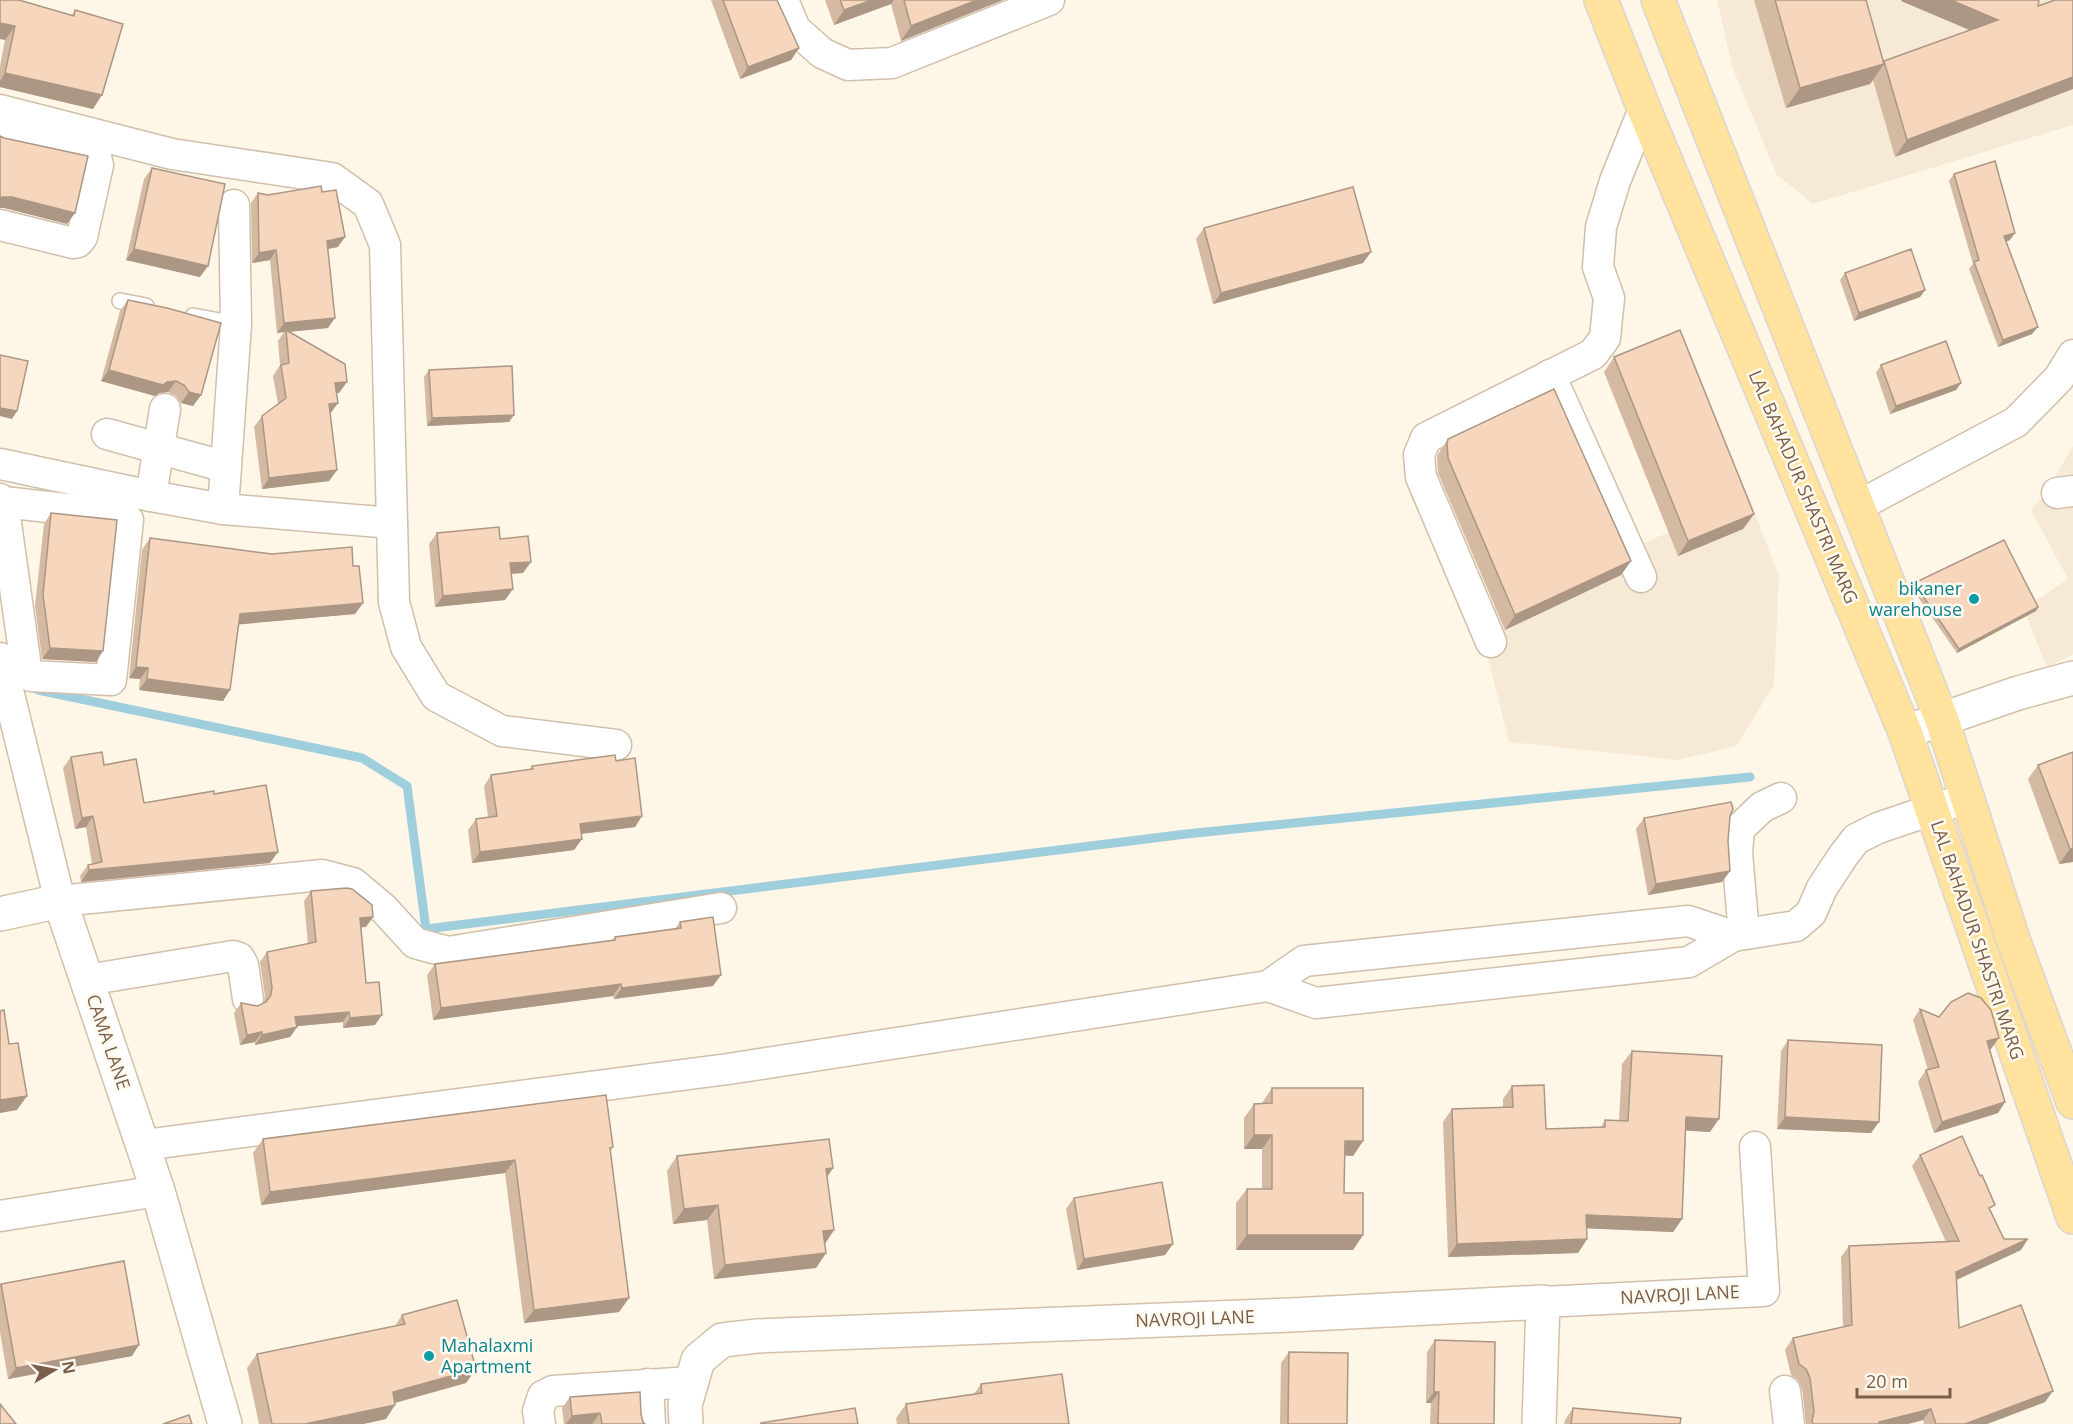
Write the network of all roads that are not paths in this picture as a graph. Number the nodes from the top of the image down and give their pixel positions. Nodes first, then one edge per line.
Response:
1 (783, 0) edge
2 (1049, 0) edge
3 (1601, 0) edge
4 (1658, 0) edge
5 (1644, 109) junction
6 (0, 110) edge
7 (0, 132) edge
8 (234, 205) dead end
9 (0, 225) edge
10 (120, 301) dead end
11 (236, 324) junction
12 (2073, 355) edge
13 (1550, 375) junction
14 (165, 409) dead end
15 (107, 434) dead end
16 (159, 448) junction
17 (0, 464) edge
18 (226, 467) junction
19 (151, 496) junction
20 (2, 500) edge
21 (1858, 506) junction
22 (224, 508) junction
23 (392, 523) junction
24 (1641, 577) dead end
25 (1491, 642) dead end
26 (1, 663) edge
27 (2073, 678) edge
28 (1942, 720) junction
29 (1905, 732) junction
30 (616, 745) dead end
31 (1781, 798) dead end
32 (1967, 798) junction
33 (1933, 810) junction
34 (60, 901) junction
35 (721, 908) dead end
36 (0, 914) edge
37 (1654, 924) junction
38 (1739, 935) junction
39 (1530, 937) junction
40 (1660, 965) junction
41 (1533, 979) junction
42 (87, 980) junction
43 (1268, 986) junction
44 (248, 999) dead end
45 (2073, 1102) edge
46 (144, 1145) junction
47 (1755, 1147) dead end
48 (158, 1191) junction
49 (0, 1216) edge
50 (2073, 1217) edge
51 (1544, 1302) junction
52 (692, 1382) junction
53 (648, 1384) junction
54 (1785, 1391) dead end
55 (225, 1424) edge
56 (540, 1424) edge
57 (650, 1424) edge
58 (686, 1424) edge
59 (1539, 1424) edge
60 (1789, 1424) edge

1 - 2 street
3 - 5 main road, LAL BAHADUR SHASTRI MARG
4 - 21 main road, LAL BAHADUR SHASTRI MARG
5 - 13 street
5 - 29 main road, LAL BAHADUR SHASTRI MARG
6 - 23 street
7 - 9 street
8 - 11 street
10 - 11 lane
11 - 18 street
12 - 21 street
13 - 24 street
13 - 25 street
14 - 16 street
15 - 16 street
16 - 18 street
16 - 19 street
17 - 19 street
18 - 22 street
19 - 22 street
20 - 20 street
21 - 28 main road, LAL BAHADUR SHASTRI MARG
22 - 23 street
23 - 30 street
26 - 34 street, CAMA LANE
27 - 28 street
28 - 29 street
28 - 32 main road, LAL BAHADUR SHASTRI MARG
29 - 33 main road, LAL BAHADUR SHASTRI MARG
31 - 38 street
32 - 33 street
32 - 45 main road, LAL BAHADUR SHASTRI MARG
33 - 38 street
33 - 50 main road, LAL BAHADUR SHASTRI MARG
34 - 35 street
34 - 36 street
34 - 42 street, CAMA LANE
37 - 38 street
37 - 39 street
37 - 40 street
38 - 40 street
39 - 41 street
39 - 43 street
40 - 41 street
41 - 43 street
42 - 44 street
42 - 46 street, CAMA LANE
43 - 46 street
46 - 48 street, CAMA LANE
47 - 51 street, NAVROJI LANE
48 - 49 street
48 - 55 street, CAMA LANE
51 - 52 street, NAVROJI LANE
51 - 59 street
52 - 53 street
52 - 58 street, NAVROJI LANE
53 - 56 street
53 - 57 street
54 - 60 street

